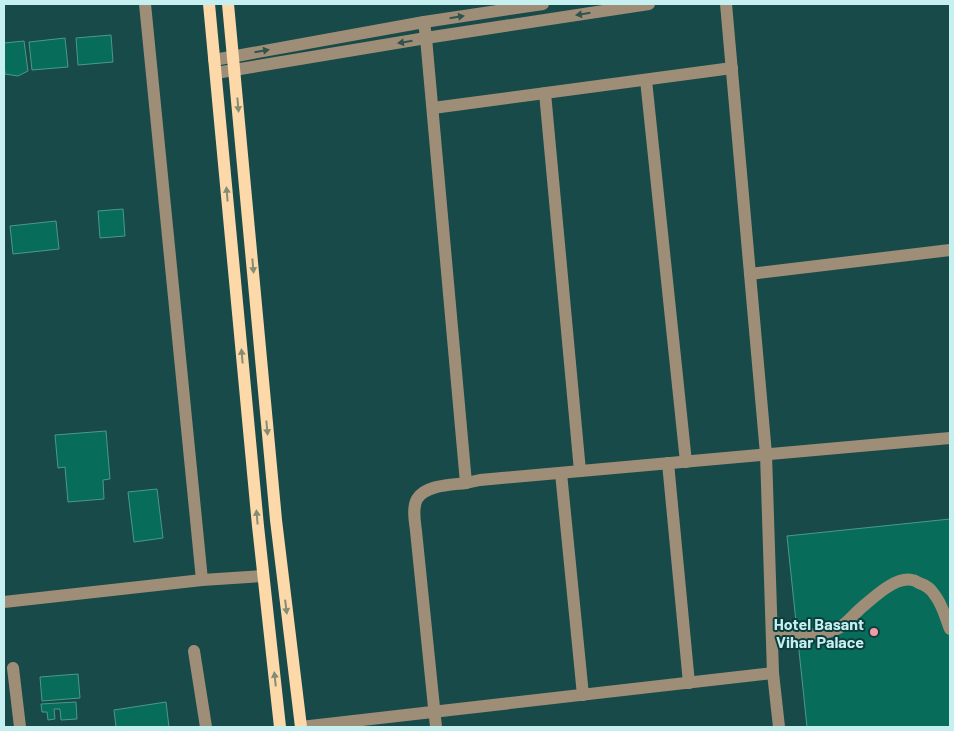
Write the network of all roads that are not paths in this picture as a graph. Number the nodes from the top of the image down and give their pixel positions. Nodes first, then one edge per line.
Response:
1 (145, 4) edge
2 (209, 4) edge
3 (228, 4) edge
4 (543, 4) edge
5 (649, 4) edge
6 (726, 4) edge
7 (424, 22) junction
8 (426, 38) junction
9 (233, 56) junction
10 (214, 60) junction
11 (732, 68) junction
12 (235, 70) junction
13 (216, 73) junction
14 (646, 80) junction
15 (545, 93) junction
16 (433, 108) junction
17 (950, 250) edge
18 (750, 274) junction
19 (950, 438) edge
20 (766, 454) junction
21 (686, 462) junction
22 (668, 463) junction
23 (580, 471) junction
24 (560, 473) junction
25 (466, 483) junction
26 (282, 571) junction
27 (263, 576) junction
28 (202, 580) junction
29 (4, 598) edge
30 (950, 629) edge
31 (772, 636) junction
32 (194, 651) dead end
33 (13, 668) dead end
34 (773, 673) junction
35 (689, 683) junction
36 (583, 695) junction
37 (435, 712) junction
38 (20, 727) edge
39 (206, 727) edge
40 (280, 727) edge
41 (301, 727) edge
42 (436, 727) edge
43 (779, 727) edge

1 - 28 street
2 - 10 main road
3 - 9 main road
7 -> 4 street
5 -> 8 street
6 - 11 street
7 - 8 street
9 -> 7 street
8 -> 12 street
8 - 16 street
9 - 10 street
9 - 12 main road
10 - 13 main road
11 - 14 street
11 - 18 street
12 - 13 street
12 -> 26 main road
27 -> 13 main road
14 - 15 street
14 - 21 street
15 - 16 street
15 - 23 street
16 - 25 street
17 - 18 street
18 - 20 street
19 - 20 street
20 - 21 street
20 - 31 street
21 - 22 street
22 - 23 street
22 - 35 street
23 - 24 street
24 - 25 street
24 - 36 street
25 - 37 street
26 - 27 main road
26 -> 41 main road
27 - 28 street
40 -> 27 main road
28 - 29 street
30 - 31 street
31 - 34 street
32 - 39 street
33 - 38 street
34 - 35 street
34 - 43 street
35 - 36 street
36 - 37 street
37 - 41 street
37 - 42 street

